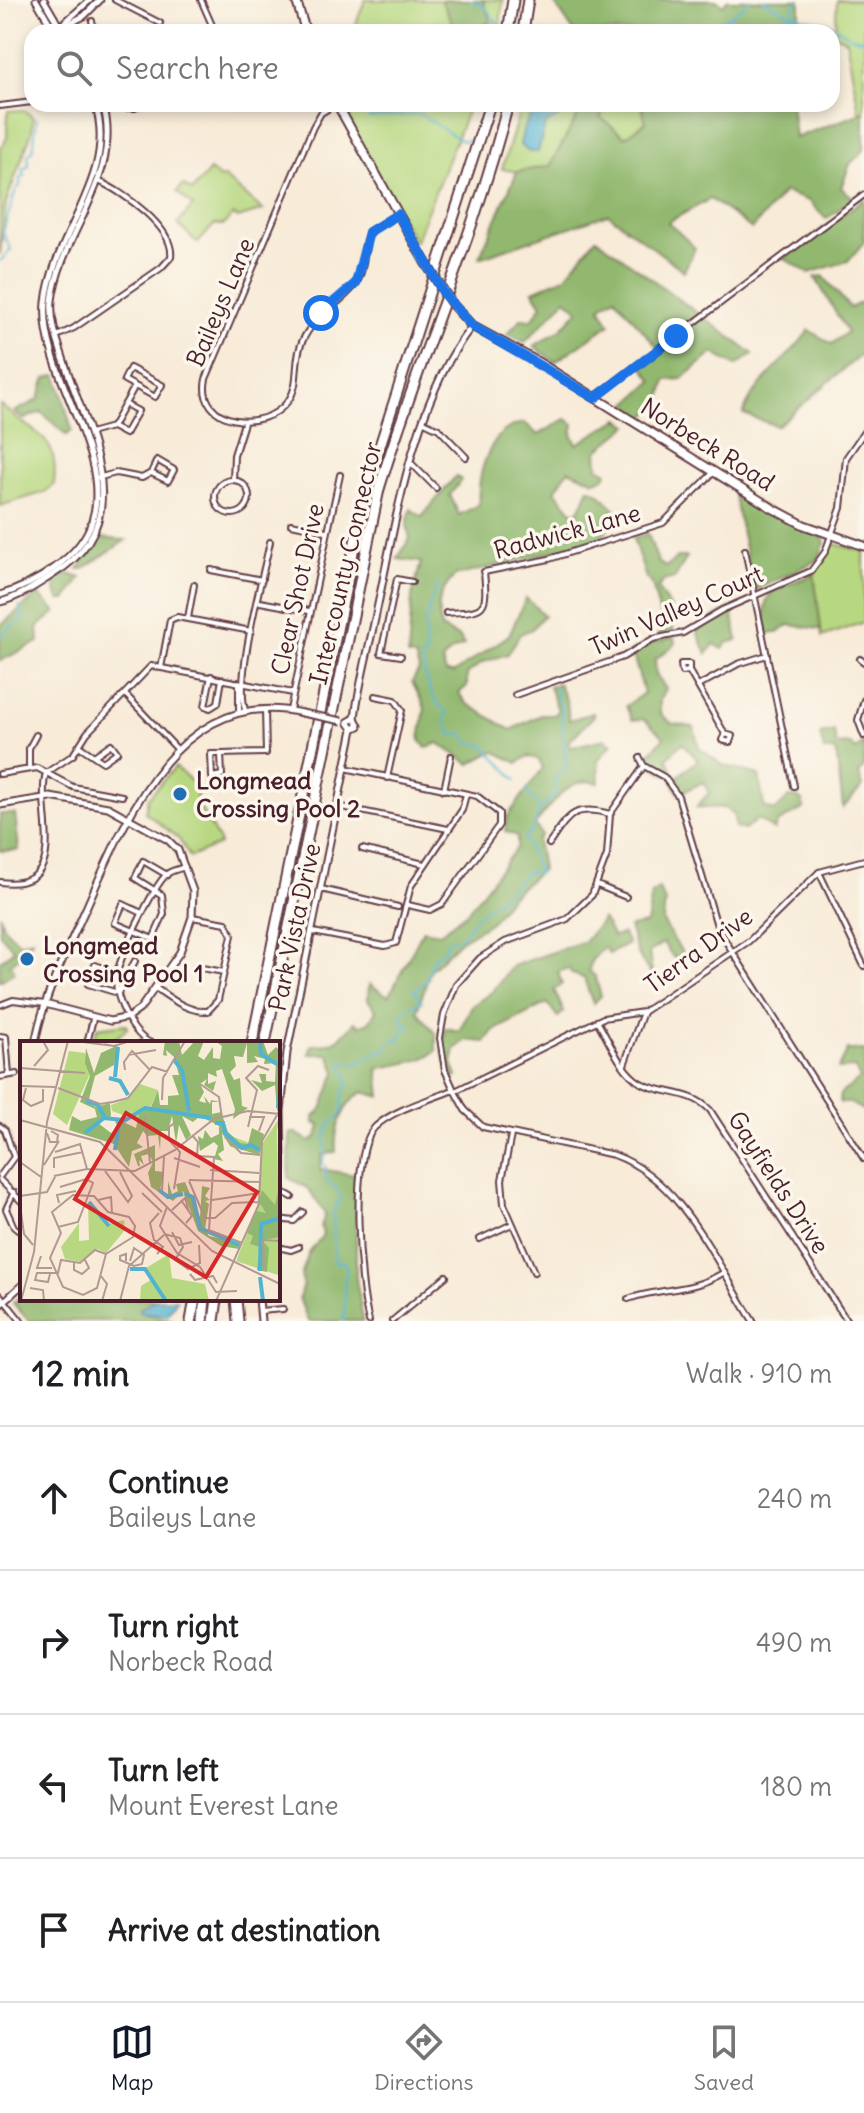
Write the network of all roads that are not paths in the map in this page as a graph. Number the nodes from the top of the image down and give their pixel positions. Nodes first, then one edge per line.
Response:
1 (36, 0) edge
2 (44, 0) edge
3 (90, 0) edge
4 (100, 0) edge
5 (115, 0) edge
6 (201, 0) edge
7 (296, 0) edge
8 (513, 0) edge
9 (528, 0) edge
10 (92, 21) dead end
11 (160, 23) dead end
12 (50, 24) edge
13 (58, 24) edge
14 (66, 24) edge
15 (68, 24) edge
16 (93, 24) edge
17 (212, 24) edge
18 (304, 24) edge
19 (509, 24) edge
20 (524, 24) edge
21 (24, 103) edge
22 (0, 106) edge
23 (96, 112) edge
24 (104, 112) edge
25 (323, 112) edge
26 (341, 112) edge
27 (487, 112) edge
28 (506, 112) edge
29 (95, 179) junction
30 (864, 195) edge
31 (398, 214) junction
32 (472, 326) junction
33 (53, 337) junction
34 (135, 386) junction
35 (595, 398) junction
36 (125, 404) junction
37 (424, 422) junction
38 (244, 423) junction
39 (112, 427) junction
40 (864, 432) edge
41 (88, 433) junction
42 (466, 457) dead end
43 (412, 464) junction
44 (151, 473) junction
45 (713, 473) junction
46 (340, 475) dead end
47 (98, 477) junction
48 (233, 480) junction
49 (436, 488) dead end
50 (291, 524) dead end
51 (326, 531) junction
52 (832, 535) junction
53 (270, 542) dead end
54 (864, 546) edge
55 (745, 550) dead end
56 (211, 570) dead end
57 (262, 580) junction
58 (412, 582) dead end
59 (194, 585) dead end
60 (380, 594) junction
61 (0, 595) edge
62 (755, 596) junction
63 (393, 597) junction
64 (0, 602) edge
65 (259, 602) junction
66 (309, 611) junction
67 (446, 613) dead end
68 (188, 618) junction
69 (251, 631) junction
70 (767, 655) junction
71 (401, 656) dead end
72 (161, 668) junction
73 (689, 671) dead end
74 (211, 676) junction
75 (222, 679) junction
76 (241, 683) junction
77 (698, 686) junction
78 (293, 693) junction
79 (124, 694) junction
80 (515, 695) dead end
81 (375, 696) dead end
82 (864, 700) edge
83 (265, 708) junction
84 (290, 710) junction
85 (242, 711) junction
86 (355, 718) junction
87 (345, 721) junction
88 (353, 729) junction
89 (725, 734) dead end
90 (36, 735) dead end
91 (864, 736) edge
92 (79, 746) junction
93 (178, 750) junction
94 (221, 754) junction
95 (94, 756) junction
96 (451, 756) dead end
97 (640, 758) dead end
98 (644, 766) junction
99 (29, 767) junction
100 (345, 768) junction
101 (46, 773) junction
102 (0, 774) edge
103 (387, 778) junction
104 (794, 786) dead end
105 (444, 790) junction
106 (466, 794) junction
107 (122, 796) dead end
108 (44, 799) junction
109 (0, 805) edge
110 (337, 806) junction
111 (610, 814) junction
112 (128, 817) junction
113 (448, 829) junction
114 (549, 844) dead end
115 (362, 849) dead end
116 (864, 860) edge
117 (424, 864) junction
118 (185, 867) junction
119 (819, 872) junction
120 (167, 875) junction
121 (0, 882) edge
122 (597, 885) junction
123 (155, 888) junction
124 (321, 889) junction
125 (626, 897) dead end
126 (408, 905) junction
127 (398, 907) dead end
128 (142, 913) junction
129 (192, 917) junction
130 (136, 931) junction
131 (313, 932) junction
132 (732, 954) junction
133 (135, 961) dead end
134 (864, 966) edge
135 (196, 967) dead end
136 (224, 972) junction
137 (117, 973) junction
138 (157, 989) junction
139 (118, 993) junction
140 (45, 1004) junction
141 (0, 1005) edge
142 (643, 1012) junction
143 (129, 1017) junction
144 (93, 1019) junction
145 (597, 1021) junction
146 (0, 1036) edge
147 (36, 1041) edge
148 (88, 1041) edge
149 (148, 1041) edge
150 (252, 1041) edge
151 (265, 1041) edge
152 (624, 1065) junction
153 (17, 1074) dead end
154 (9, 1075) junction
155 (0, 1077) edge
156 (454, 1090) junction
157 (0, 1126) edge
158 (511, 1135) junction
159 (864, 1159) edge
160 (280, 1174) edge
161 (0, 1178) edge
162 (280, 1190) edge
163 (14, 1192) junction
164 (292, 1197) dead end
165 (20, 1200) edge
166 (303, 1212) dead end
167 (280, 1219) edge
168 (512, 1224) junction
169 (19, 1231) dead end
170 (480, 1239) dead end
171 (280, 1247) edge
172 (299, 1247) dead end
173 (534, 1272) dead end
174 (723, 1273) junction
175 (446, 1276) dead end
176 (20, 1286) edge
177 (628, 1299) dead end
178 (1, 1300) edge
179 (195, 1301) edge
180 (205, 1301) edge
181 (217, 1301) edge
182 (236, 1301) edge
183 (259, 1301) edge
184 (283, 1309) dead end
185 (260, 1311) junction
186 (21, 1321) edge
187 (191, 1321) edge
188 (203, 1321) edge
189 (214, 1321) edge
190 (238, 1321) edge
191 (261, 1321) edge
192 (369, 1321) edge
193 (392, 1321) edge
194 (753, 1321) edge
195 (847, 1321) edge

1 - 12 street
2 - 13 street
3 - 14 street
4 - 15 street
5 - 11 street
6 - 17 street
7 - 18 main road
8 - 19 highway
9 - 20 highway
10 - 16 street
21 - 22 street
23 - 29 street
24 - 29 street
25 - 38 street, Baileys Lane
26 - 31 main road, Norbeck Road
27 - 150 highway, Intercounty Connector
28 - 151 highway, Intercounty Connector
29 - 33 street
29 - 33 street
30 - 35 street
31 - 32 main road, Norbeck Road, bridge
31 - 38 street
32 - 35 main road, Norbeck Road
32 - 37 street, Park Vista Drive
33 - 41 street
33 - 47 street
34 - 34 street
34 - 36 street
35 - 45 main road, Norbeck Road
36 - 39 street
36 - 39 street
37 - 42 street
37 - 43 street, Park Vista Drive
38 - 48 street
39 - 41 street
40 - 52 street, Twin Valley Court
41 - 47 street
43 - 49 street
43 - 60 street, Park Vista Drive
44 - 44 street
44 - 47 street
45 - 52 main road, Norbeck Road
45 - 67 street, Radwick Lane
46 - 51 street, Clear Shot Drive
47 - 61 street
47 - 64 street
48 - 48 street
50 - 51 street
51 - 66 street, Clear Shot Drive
52 - 54 main road, Norbeck Road
52 - 62 street, Twin Valley Court
53 - 57 street
55 - 62 street
56 - 57 street
57 - 65 street
58 - 63 street
59 - 68 street
60 - 63 street
60 - 86 street, Park Vista Drive
62 - 70 street
62 - 80 street, Twin Valley Court
63 - 71 street
65 - 66 street
65 - 69 street
66 - 78 street, Clear Shot Drive
68 - 69 street
68 - 72 street
69 - 76 street
70 - 77 street
70 - 104 street
72 - 74 street
72 - 79 street
73 - 77 street
74 - 75 street
74 - 75 street
75 - 76 street
76 - 78 street
76 - 85 street
77 - 89 street
78 - 84 street, Clear Shot Drive
79 - 92 street
79 - 93 street
81 - 103 street
82 - 91 street
83 - 84 street
83 - 85 street
83 - 94 street
84 - 87 street, bridge
85 - 93 street
86 - 87 street
86 - 88 street, Park Vista Drive
87 - 88 street
88 - 100 street, Park Vista Drive
90 - 99 street
92 - 95 street
92 - 101 street
93 - 112 street
94 - 94 street
95 - 95 street
96 - 105 street
97 - 98 street
98 - 111 street
98 - 132 street
99 - 101 street
99 - 102 street
100 - 103 street
100 - 110 street, Park Vista Drive
101 - 107 street
101 - 108 street
103 - 105 street
105 - 106 street
106 - 113 street
106 - 126 street
108 - 109 street
108 - 112 street
108 - 121 street
110 - 113 street
110 - 124 street, Park Vista Drive
111 - 114 street
111 - 122 street
112 - 118 street
112 - 140 street
113 - 117 street
115 - 117 street
116 - 119 street, Tierra Drive
117 - 126 street
118 - 120 street
118 - 129 street
119 - 132 street, Tierra Drive
119 - 134 street
120 - 123 street
120 - 123 street
122 - 125 street
122 - 156 street
123 - 128 street
123 - 130 street
124 - 127 street
124 - 131 street, Park Vista Drive
126 - 131 street
128 - 130 street
128 - 130 street
129 - 136 street
129 - 138 street
130 - 137 street
131 - 160 street, Park Vista Drive
132 - 142 street, Tierra Drive
132 - 159 street
133 - 139 street
135 - 136 street
136 - 138 street
137 - 139 street
137 - 139 street
138 - 143 street
139 - 143 street
140 - 141 street
140 - 144 street
140 - 147 street
142 - 145 street, Tierra Drive
142 - 152 street
143 - 144 street
143 - 149 street
144 - 148 street
145 - 152 street, Gayfields Drive
145 - 156 street, Tierra Drive
146 - 154 street
152 - 195 street, Gayfields Drive
153 - 154 street
154 - 155 street
156 - 158 street
156 - 192 street, Tierra Drive
157 - 161 street
158 - 168 street
158 - 174 street
161 - 163 street
162 - 164 street
163 - 165 street
163 - 169 street
166 - 167 street
168 - 170 street
168 - 173 street
171 - 172 street
174 - 177 street
174 - 194 street
175 - 193 street
176 - 178 street
178 - 186 street
179 - 187 highway
180 - 188 highway
181 - 189 highway
182 - 190 highway
183 - 185 street
184 - 185 street
185 - 191 street

